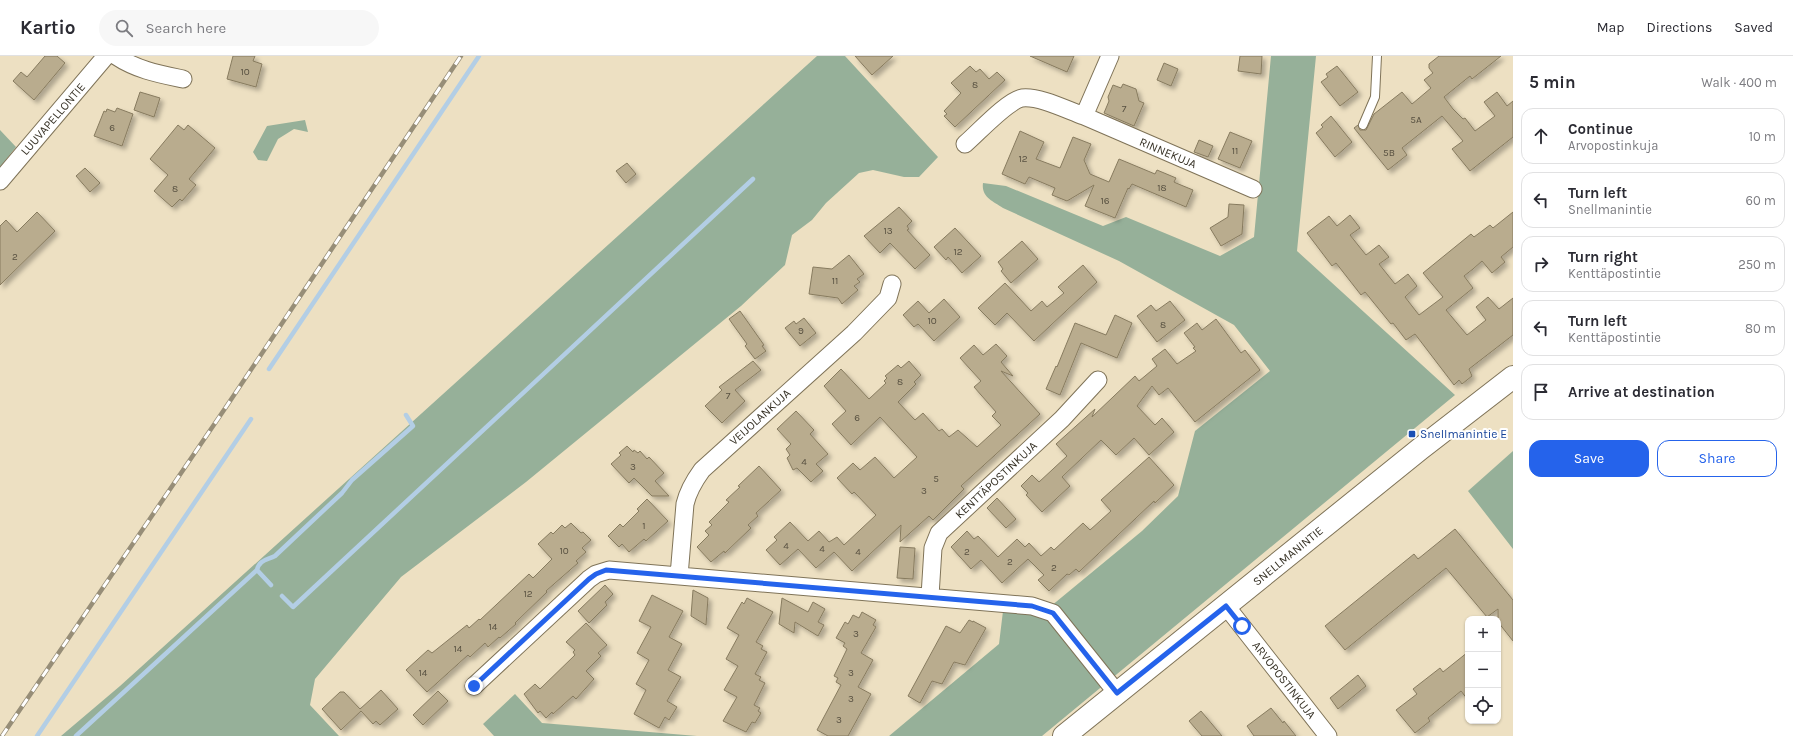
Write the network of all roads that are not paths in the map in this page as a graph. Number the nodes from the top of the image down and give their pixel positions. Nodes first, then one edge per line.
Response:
1 (106, 56) edge
2 (116, 56) edge
3 (1110, 56) edge
4 (1377, 56) edge
5 (183, 79) dead end
6 (1084, 116) junction
7 (1363, 125) dead end
8 (965, 144) dead end
9 (0, 181) edge
10 (1253, 189) dead end
11 (892, 284) dead end
12 (1513, 377) edge
13 (1098, 380) dead end
14 (679, 576) junction
15 (930, 596) junction
16 (1226, 606) junction
17 (474, 686) dead end
18 (1117, 693) junction
19 (1064, 736) edge
20 (1328, 736) edge

1 - 9 street, LUUVAPELLONTIE
2 - 5 street
3 - 6 street
4 - 7 lane
6 - 8 street, RINNEKUJA
6 - 10 street, RINNEKUJA
11 - 14 street, VEIJOLANKUJA
12 - 16 street, SNELLMANINTIE
13 - 15 street, KENTTÄPOSTINKUJA
14 - 15 street
14 - 17 street
15 - 18 street
16 - 18 street, SNELLMANINTIE
16 - 20 street, ARVOPOSTINKUJA
18 - 19 street, SNELLMANINTIE

